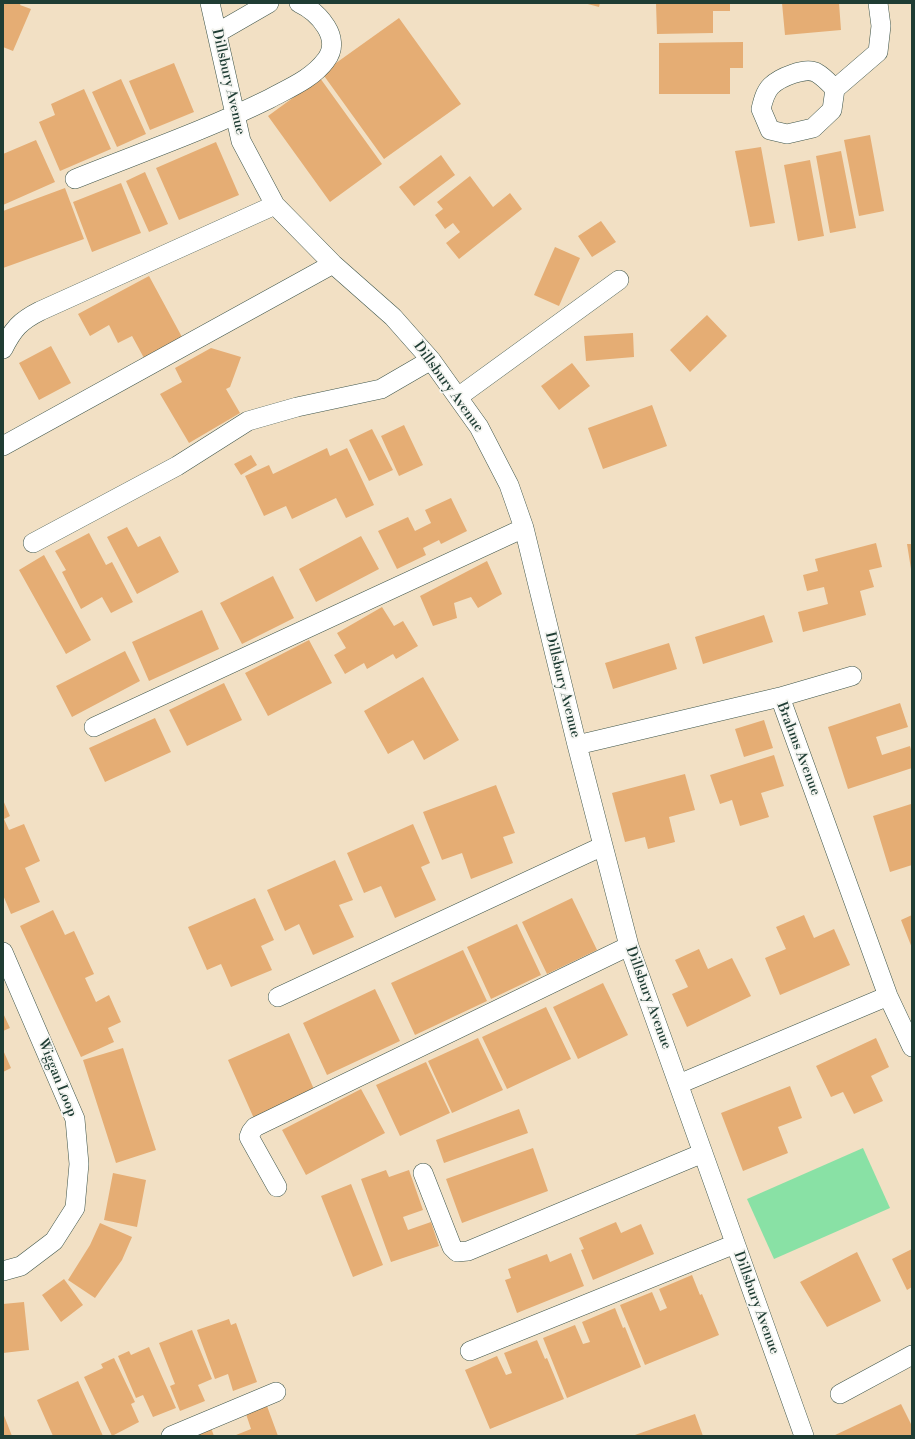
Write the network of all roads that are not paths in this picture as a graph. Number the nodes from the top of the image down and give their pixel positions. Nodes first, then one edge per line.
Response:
1 (210, 3) edge
2 (269, 3) edge
3 (298, 3) edge
4 (878, 3) edge
5 (217, 33) junction
6 (836, 89) dead end
7 (235, 116) junction
8 (75, 179) dead end
9 (275, 205) junction
10 (333, 264) junction
11 (619, 280) dead end
12 (3, 349) edge
13 (431, 360) junction
14 (458, 397) junction
15 (3, 446) edge
16 (524, 528) junction
17 (33, 543) dead end
18 (852, 676) dead end
19 (780, 697) junction
20 (94, 727) dead end
21 (576, 745) junction
22 (603, 846) junction
23 (629, 946) junction
24 (3, 952) edge
25 (888, 996) junction
26 (278, 997) dead end
27 (912, 1047) edge
28 (679, 1084) junction
29 (703, 1153) junction
30 (423, 1173) dead end
31 (277, 1188) dead end
32 (735, 1244) junction
33 (3, 1271) edge
34 (470, 1351) dead end
35 (912, 1354) edge
36 (276, 1392) dead end
37 (840, 1394) dead end
38 (171, 1436) edge
39 (804, 1436) edge

1 - 5 street, Dillsbury Avenue
2 - 5 street
3 - 7 street
4 - 6 street
5 - 7 street, Dillsbury Avenue
7 - 8 street
7 - 9 street, Dillsbury Avenue
9 - 10 street, Dillsbury Avenue
9 - 12 street
10 - 13 street, Dillsbury Avenue
10 - 15 street
11 - 14 street
13 - 14 street, Dillsbury Avenue
13 - 17 street
14 - 16 street, Dillsbury Avenue
16 - 20 street
16 - 21 street, Dillsbury Avenue
18 - 19 street
19 - 21 street, Brahms Avenue
19 - 25 street, Brahms Avenue
21 - 22 street, Dillsbury Avenue
22 - 23 street, Dillsbury Avenue
22 - 26 street
23 - 28 street, Dillsbury Avenue
23 - 31 street
24 - 33 street, Wiggan Loop
25 - 27 street, Brahms Avenue
25 - 28 street
28 - 29 street, Dillsbury Avenue
29 - 30 street
29 - 32 street, Dillsbury Avenue
32 - 34 street
32 - 39 street, Dillsbury Avenue
35 - 37 street
36 - 38 street

